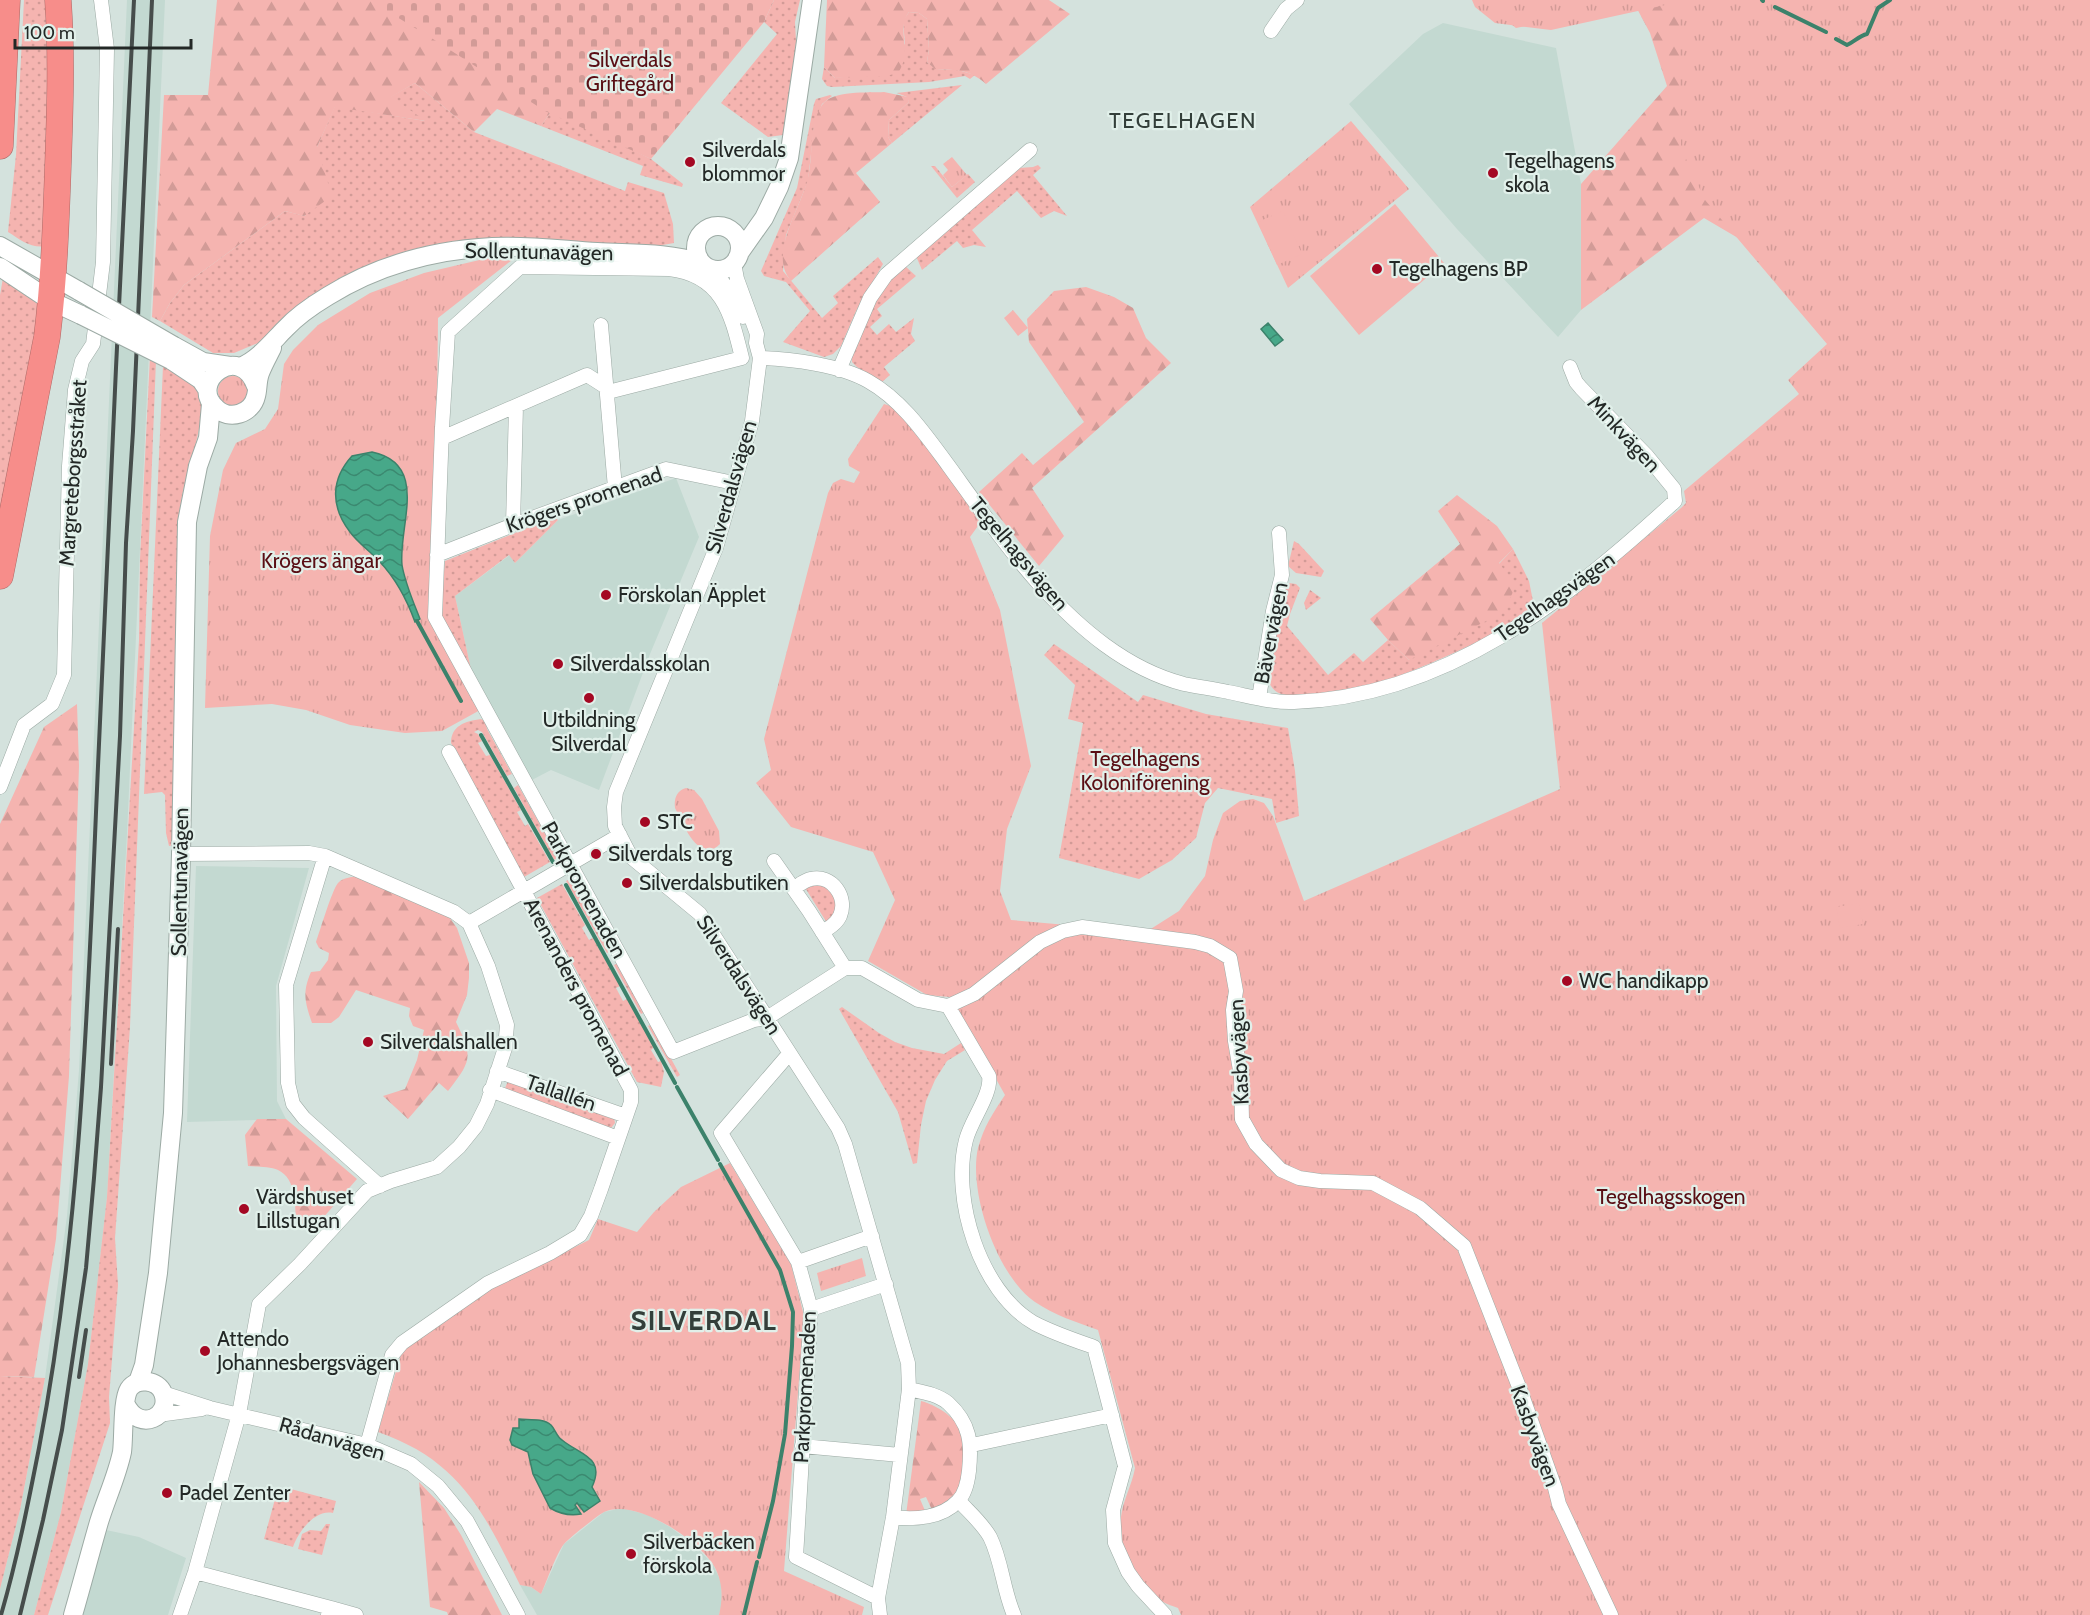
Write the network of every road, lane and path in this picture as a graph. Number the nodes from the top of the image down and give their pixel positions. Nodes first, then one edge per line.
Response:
1 (7, 0) edge
2 (58, 0) edge
3 (101, 0) edge
4 (812, 0) edge
5 (1297, 0) edge
6 (1271, 31) dead end
7 (0, 146) edge
8 (1030, 150) dead end
9 (769, 205) junction
10 (730, 230) junction
11 (698, 238) junction
12 (0, 246) edge
13 (646, 254) junction
14 (737, 257) junction
15 (706, 266) junction
16 (7, 272) edge
17 (52, 289) junction
18 (80, 303) junction
19 (601, 325) dead end
20 (47, 337) junction
21 (277, 339) junction
22 (756, 343) junction
23 (172, 353) junction
24 (760, 358) junction
25 (236, 367) junction
26 (1570, 367) dead end
27 (839, 370) junction
28 (256, 386) junction
29 (606, 388) junction
30 (209, 396) junction
31 (516, 406) junction
32 (232, 415) junction
33 (208, 438) junction
34 (442, 438) junction
35 (735, 483) junction
36 (615, 488) junction
37 (1674, 501) joint
38 (513, 525) junction
39 (1279, 533) dead end
40 (437, 555) junction
41 (0, 576) edge
42 (1259, 698) junction
43 (449, 752) dead end
44 (0, 787) edge
45 (620, 836) junction
46 (181, 855) junction
47 (325, 856) junction
48 (774, 861) dead end
49 (570, 864) junction
50 (794, 888) junction
51 (524, 890) junction
52 (469, 923) junction
53 (822, 932) junction
54 (844, 968) junction
55 (948, 1006) junction
56 (767, 1018) junction
57 (789, 1054) junction
58 (496, 1071) junction
59 (490, 1090) junction
60 (626, 1116) junction
61 (618, 1138) junction
62 (380, 1186) junction
63 (872, 1236) junction
64 (798, 1262) junction
65 (886, 1284) junction
66 (811, 1309) junction
67 (150, 1328) junction
68 (138, 1382) junction
69 (909, 1389) junction
70 (162, 1391) junction
71 (126, 1405) junction
72 (210, 1408) junction
73 (239, 1414) junction
74 (1112, 1415) junction
75 (154, 1417) junction
76 (366, 1445) junction
77 (972, 1445) junction
78 (802, 1446) junction
79 (122, 1453) junction
80 (900, 1455) junction
81 (959, 1501) junction
82 (893, 1517) junction
83 (195, 1572) junction
84 (878, 1598) junction
85 (329, 1612) edge
86 (73, 1615) edge
87 (180, 1615) edge
88 (356, 1615) edge
89 (518, 1615) edge
90 (880, 1615) edge
91 (1014, 1615) edge
92 (1165, 1615) edge
93 (1611, 1615) edge

1 - 7 highway
2 - 17 highway
3 - 44 street, Margreteborgsstråket
4 - 9 street
5 - 6 street
8 - 27 street
9 - 10 street
9 - 14 street
10 - 11 street
10 - 14 street
11 - 13 street, Sollentunavägen
11 - 15 street
12 - 17 street
13 - 15 street, Sollentunavägen
13 - 21 street, Sollentunavägen
14 - 15 street
14 - 22 street, Silverdalsvägen
15 - 22 street, Silverdalsvägen
16 - 17 street
17 - 18 street
17 - 18 street
17 - 20 highway
18 - 20 highway
18 - 23 street, bridge
19 - 29 street
20 - 41 highway
21 - 25 street, Sollentunavägen
21 - 28 street, Sollentunavägen
22 - 24 street, Silverdalsvägen
23 - 25 street
23 - 30 street
24 - 27 street, Tegelhagsvägen
24 - 35 street, Silverdalsvägen
25 - 28 street
25 - 30 street, Sollentunavägen
26 - 37 street, Minkvägen
27 - 42 street, Tegelhagsvägen
28 - 32 street, Sollentunavägen
29 - 31 street
29 - 34 street, Parkpromenaden
29 - 36 street
30 - 32 street
30 - 33 street, Sollentunavägen
31 - 34 street
31 - 38 street
32 - 33 street, Sollentunavägen
33 - 46 street, Sollentunavägen
34 - 40 street, Parkpromenaden
35 - 36 street, Krögers promenad
35 - 45 street, Silverdalsvägen
36 - 38 street, Krögers promenad
37 - 42 street, Tegelhagsvägen
38 - 40 street, Krögers promenad
39 - 42 street, Bävervägen
40 - 49 street, Parkpromenaden
43 - 51 street, Arenanders promenad
45 - 49 street
45 - 56 street, Silverdalsvägen
46 - 47 street
46 - 67 street, Sollentunavägen
47 - 52 street
47 - 62 street
48 - 50 street
49 - 51 street
49 - 56 street, Parkpromenaden
50 - 53 street
50 - 53 street
51 - 52 street
51 - 60 street, Arenanders promenad
52 - 58 street
53 - 54 street
54 - 55 street
54 - 56 street
55 - 74 street
55 - 93 street, Kasbyvägen
56 - 57 street, Silverdalsvägen
57 - 63 street, Silverdalsvägen
57 - 64 street, Parkpromenaden
58 - 59 street
58 - 60 street, Tallallén
59 - 61 street, Tallallén
59 - 62 street
60 - 61 street, Arenanders promenad
61 - 76 street, Arenanders promenad
62 - 73 street
63 - 64 street
63 - 65 street, Silverdalsvägen
64 - 66 street, Parkpromenaden
65 - 66 street
65 - 69 street, Silverdalsvägen
66 - 78 street, Parkpromenaden
67 - 68 street, Sollentunavägen
67 - 70 street, Sollentunavägen
68 - 70 street
68 - 71 street
69 - 77 street
69 - 80 street, Silverdalsvägen
70 - 72 street, Rådanvägen
70 - 75 street
71 - 75 street
71 - 79 street
72 - 73 street, Rådanvägen
72 - 75 street, Rådanvägen
73 - 76 street, Rådanvägen
73 - 83 street
74 - 77 street
74 - 92 street
75 - 79 street
76 - 89 street, Rådanvägen
77 - 81 street
78 - 80 street
78 - 84 street, Parkpromenaden
79 - 86 street
80 - 82 street, Silverdalsvägen
81 - 82 street
81 - 91 street
82 - 84 street, Silverdalsvägen
83 - 85 street
83 - 87 street
84 - 90 street, Silverdalsvägen
85 - 88 street

